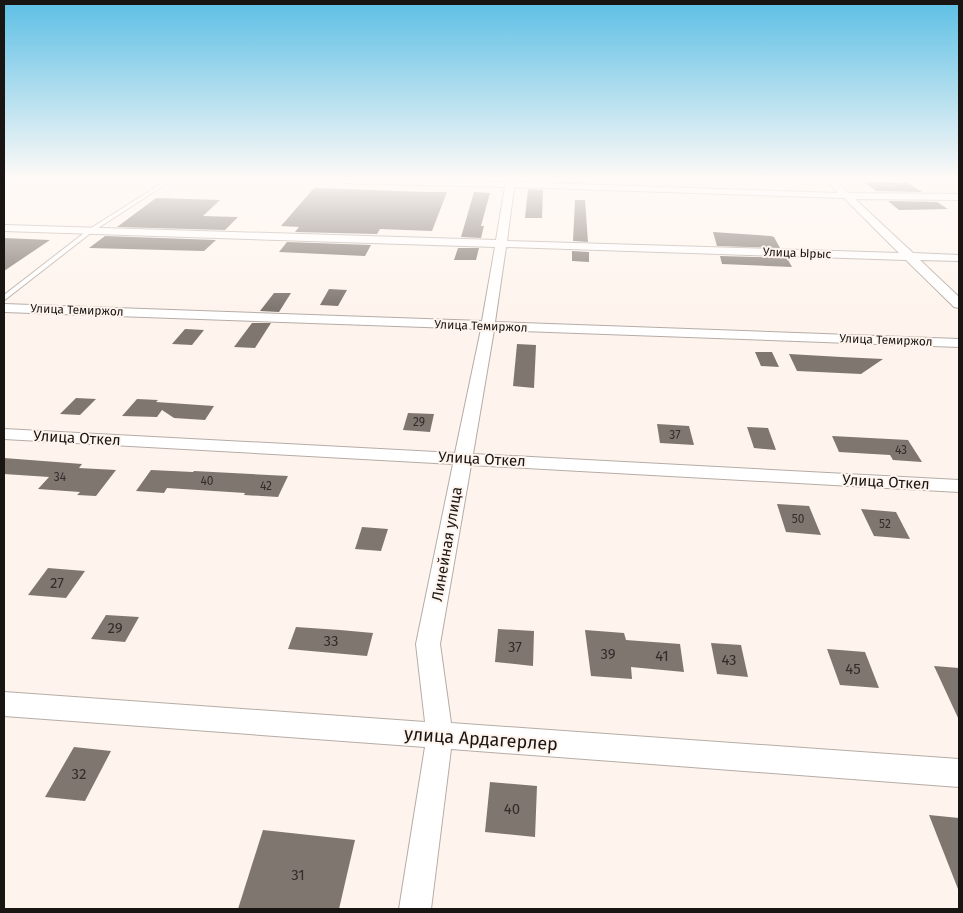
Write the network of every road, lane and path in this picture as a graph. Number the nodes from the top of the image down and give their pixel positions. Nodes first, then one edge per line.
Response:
1 (103, 223) edge
2 (504, 223) edge
3 (874, 223) edge
4 (5, 228) dead end
5 (90, 231) junction
6 (501, 244) junction
7 (909, 256) junction
8 (959, 258) edge
9 (4, 298) edge
10 (959, 304) edge
11 (4, 308) edge
12 (488, 326) junction
13 (959, 343) edge
14 (4, 434) edge
15 (462, 458) junction
16 (959, 486) edge
17 (4, 704) edge
18 (440, 736) junction
19 (959, 773) edge
20 (415, 909) edge

1 - 5 lane
2 - 6 street, Линейная улица
3 - 7 street
4 - 5 street, Улица Ырыс
5 - 6 street, Улица Ырыс
5 - 9 lane
6 - 7 street, Улица Ырыс
6 - 12 street, Линейная улица
7 - 8 street, Улица Ырыс
7 - 10 street
11 - 12 street, Улица Темиржол
12 - 13 street, Улица Темиржол
12 - 15 street, Линейная улица
14 - 15 street, Улица Откел
15 - 16 street, Улица Откел
15 - 18 street, Линейная улица
17 - 18 street, улица Ардагерлер
18 - 19 street, улица Ардагерлер
18 - 20 street, Линейная улица

